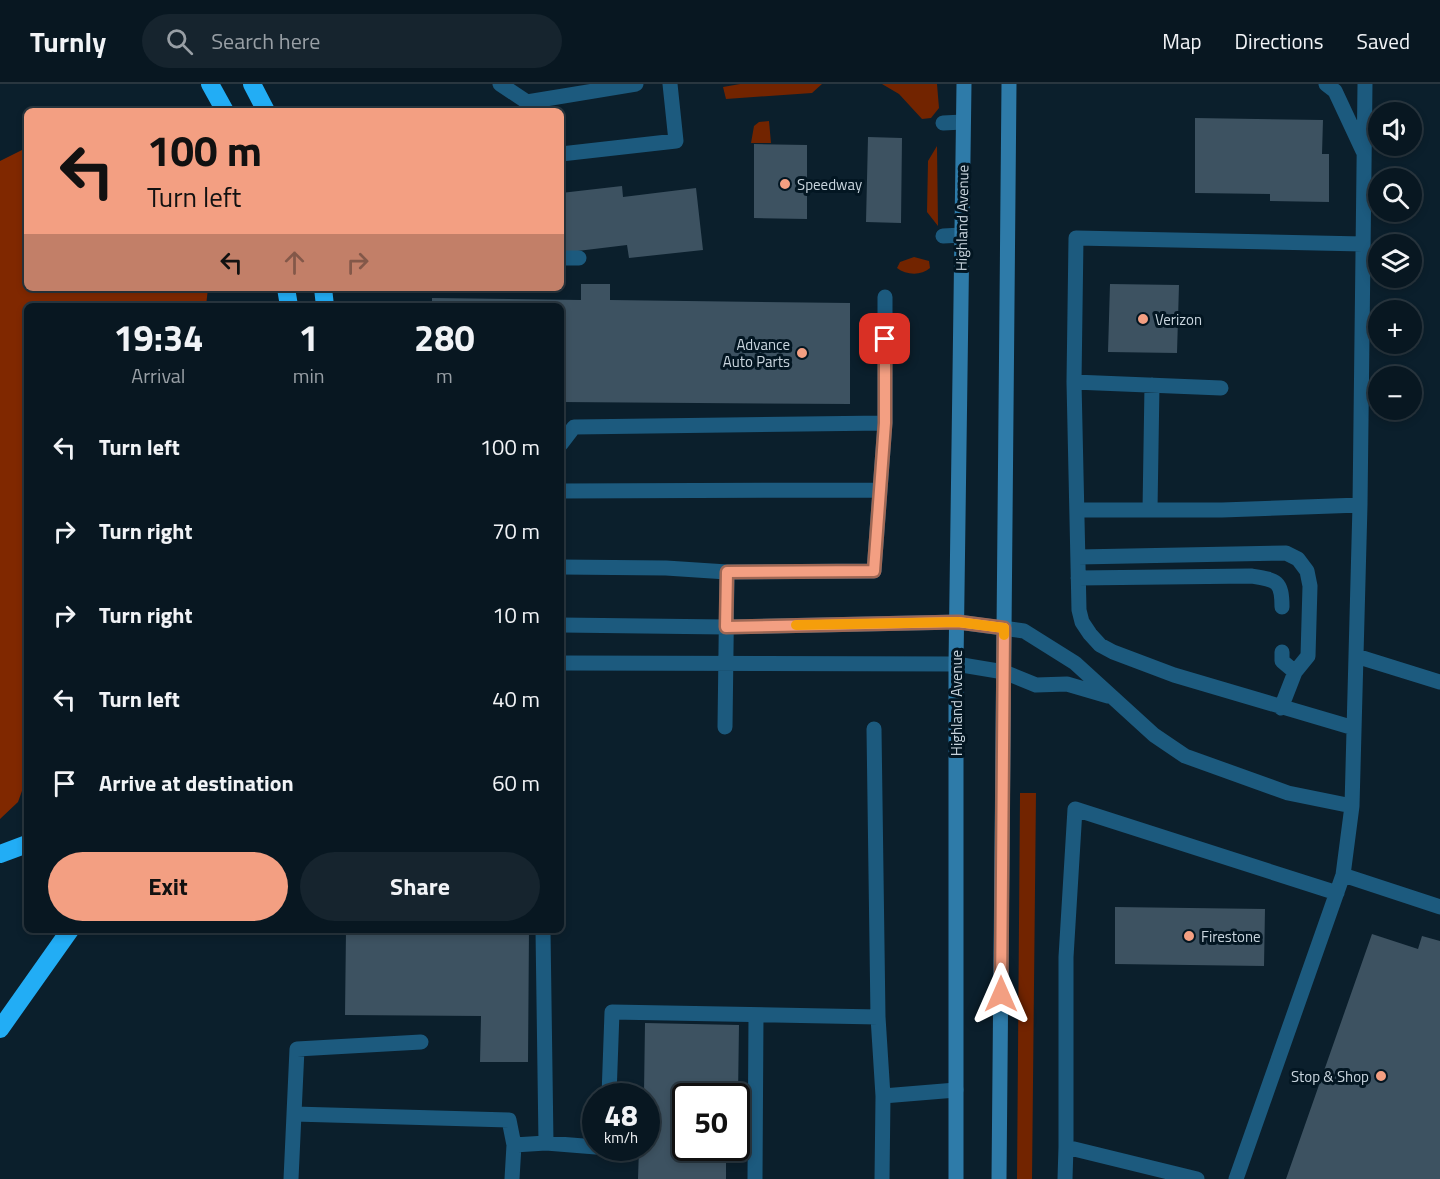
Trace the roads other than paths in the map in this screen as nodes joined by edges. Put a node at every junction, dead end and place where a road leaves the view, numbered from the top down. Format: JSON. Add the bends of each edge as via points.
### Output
{"nodes":[{"id":1,"x":210,"y":84,"type":"edge"},
{"id":2,"x":252,"y":84,"type":"edge"},
{"id":3,"x":500,"y":84,"type":"edge"},
{"id":4,"x":636,"y":84,"type":"edge"},
{"id":5,"x":670,"y":84,"type":"edge"},
{"id":6,"x":964,"y":84,"type":"edge"},
{"id":7,"x":1009,"y":84,"type":"edge"},
{"id":8,"x":1326,"y":84,"type":"edge"},
{"id":9,"x":1365,"y":84,"type":"edge"},
{"id":10,"x":223,"y":108,"type":"edge"},
{"id":11,"x":264,"y":108,"type":"edge"},
{"id":12,"x":963,"y":122,"type":"junction"},
{"id":13,"x":943,"y":123,"type":"dead end"},
{"id":14,"x":564,"y":154,"type":"edge"},
{"id":15,"x":1365,"y":155,"type":"junction"},
{"id":16,"x":962,"y":235,"type":"junction"},
{"id":17,"x":944,"y":236,"type":"dead end"},
{"id":18,"x":1363,"y":244,"type":"junction"},
{"id":19,"x":564,"y":258,"type":"edge"},
{"id":20,"x":579,"y":258,"type":"dead end"},
{"id":21,"x":885,"y":297,"type":"dead end"},
{"id":22,"x":1074,"y":382,"type":"junction"},
{"id":23,"x":1152,"y":385,"type":"junction"},
{"id":24,"x":1221,"y":388,"type":"dead end"},
{"id":25,"x":885,"y":423,"type":"junction"},
{"id":26,"x":564,"y":440,"type":"edge"},
{"id":27,"x":880,"y":490,"type":"junction"},
{"id":28,"x":564,"y":491,"type":"edge"},
{"id":29,"x":1360,"y":505,"type":"junction"},
{"id":30,"x":1077,"y":510,"type":"junction"},
{"id":31,"x":1150,"y":510,"type":"junction"},
{"id":32,"x":1078,"y":557,"type":"junction"},
{"id":33,"x":564,"y":567,"type":"edge"},
{"id":34,"x":727,"y":572,"type":"junction"},
{"id":35,"x":1078,"y":578,"type":"junction"},
{"id":36,"x":1282,"y":608,"type":"dead end"},
{"id":37,"x":958,"y":622,"type":"junction"},
{"id":38,"x":564,"y":625,"type":"edge"},
{"id":39,"x":726,"y":627,"type":"junction"},
{"id":40,"x":1004,"y":628,"type":"junction"},
{"id":41,"x":1282,"y":652,"type":"dead end"},
{"id":42,"x":1356,"y":656,"type":"junction"},
{"id":43,"x":727,"y":662,"type":"junction"},
{"id":44,"x":564,"y":663,"type":"edge"},
{"id":45,"x":956,"y":664,"type":"junction"},
{"id":46,"x":1004,"y":672,"type":"junction"},
{"id":47,"x":1295,"y":672,"type":"junction"},
{"id":48,"x":1440,"y":682,"type":"edge"},
{"id":49,"x":1110,"y":697,"type":"junction"},
{"id":50,"x":1281,"y":708,"type":"junction"},
{"id":51,"x":725,"y":727,"type":"dead end"},
{"id":52,"x":1354,"y":728,"type":"junction"},
{"id":53,"x":874,"y":729,"type":"dead end"},
{"id":54,"x":1352,"y":806,"type":"junction"},
{"id":55,"x":24,"y":845,"type":"edge"},
{"id":56,"x":0,"y":854,"type":"edge"},
{"id":57,"x":1343,"y":875,"type":"junction"},
{"id":58,"x":1337,"y":893,"type":"junction"},
{"id":59,"x":1440,"y":907,"type":"edge"},
{"id":60,"x":68,"y":933,"type":"edge"},
{"id":61,"x":543,"y":933,"type":"edge"},
{"id":62,"x":756,"y":1015,"type":"junction"},
{"id":63,"x":878,"y":1017,"type":"junction"},
{"id":64,"x":0,"y":1029,"type":"edge"},
{"id":65,"x":421,"y":1042,"type":"dead end"},
{"id":66,"x":609,"y":1083,"type":"edge"},
{"id":67,"x":956,"y":1090,"type":"junction"},
{"id":68,"x":883,"y":1096,"type":"junction"},
{"id":69,"x":294,"y":1114,"type":"junction"},
{"id":70,"x":546,"y":1143,"type":"junction"},
{"id":71,"x":514,"y":1145,"type":"junction"},
{"id":72,"x":582,"y":1146,"type":"edge"},
{"id":73,"x":1066,"y":1147,"type":"junction"},
{"id":74,"x":291,"y":1179,"type":"edge"},
{"id":75,"x":512,"y":1179,"type":"edge"},
{"id":76,"x":755,"y":1179,"type":"edge"},
{"id":77,"x":882,"y":1179,"type":"edge"},
{"id":78,"x":956,"y":1179,"type":"edge"},
{"id":79,"x":999,"y":1179,"type":"edge"},
{"id":80,"x":1065,"y":1179,"type":"edge"},
{"id":81,"x":1197,"y":1179,"type":"edge"},
{"id":82,"x":1236,"y":1179,"type":"edge"}],
"edges":[{"from":1,"to":10,"type":"highway"},
{"from":2,"to":11,"type":"highway"},
{"from":3,"to":4,"type":"lane","via":[[527,102]]},
{"from":5,"to":14,"type":"lane","via":[[676,141]]},
{"from":6,"to":12,"type":"main road","name":"Highland Avenue"},
{"from":7,"to":40,"type":"main road"},
{"from":8,"to":15,"type":"lane","via":[[1335,91]]},
{"from":9,"to":15,"type":"lane"},
{"from":12,"to":13,"type":"lane"},
{"from":12,"to":16,"type":"main road","name":"Highland Avenue"},
{"from":15,"to":18,"type":"lane"},
{"from":16,"to":17,"type":"lane"},
{"from":16,"to":37,"type":"main road","name":"Highland Avenue"},
{"from":18,"to":22,"type":"lane","via":[[1076,238]]},
{"from":18,"to":29,"type":"lane"},
{"from":19,"to":20,"type":"lane"},
{"from":21,"to":25,"type":"lane"},
{"from":22,"to":23,"type":"lane"},
{"from":22,"to":30,"type":"lane"},
{"from":23,"to":24,"type":"lane"},
{"from":23,"to":31,"type":"lane"},
{"from":25,"to":26,"type":"lane","via":[[574,427]]},
{"from":25,"to":27,"type":"lane"},
{"from":27,"to":28,"type":"lane"},
{"from":27,"to":34,"type":"lane","via":[[874,571]]},
{"from":29,"to":31,"type":"lane"},
{"from":29,"to":42,"type":"lane"},
{"from":30,"to":31,"type":"lane"},
{"from":30,"to":32,"type":"lane"},
{"from":32,"to":35,"type":"lane"},
{"from":32,"to":47,"type":"lane","via":[[1286,553],[1298,559],[1307,571],[1310,585],[1308,656]]},
{"from":33,"to":34,"type":"lane"},
{"from":34,"to":39,"type":"lane"},
{"from":35,"to":36,"type":"lane","via":[[1251,576],[1278,583]]},
{"from":35,"to":50,"type":"lane","via":[[1082,622],[1100,645],[1174,675]]},
{"from":37,"to":39,"type":"lane"},
{"from":37,"to":40,"type":"lane"},
{"from":37,"to":45,"type":"main road","name":"Highland Avenue"},
{"from":38,"to":39,"type":"lane"},
{"from":39,"to":43,"type":"lane"},
{"from":40,"to":46,"type":"main road"},
{"from":40,"to":49,"type":"lane","via":[[1024,631],[1075,663]]},
{"from":41,"to":47,"type":"lane","via":[[1282,661]]},
{"from":42,"to":48,"type":"lane"},
{"from":42,"to":52,"type":"lane"},
{"from":43,"to":44,"type":"lane"},
{"from":43,"to":45,"type":"lane"},
{"from":43,"to":51,"type":"lane"},
{"from":45,"to":46,"type":"lane"},
{"from":45,"to":67,"type":"main road","name":"Highland Avenue"},
{"from":46,"to":49,"type":"lane","via":[[1036,686],[1067,684]]},
{"from":46,"to":79,"type":"main road"},
{"from":47,"to":50,"type":"lane"},
{"from":49,"to":54,"type":"lane","via":[[1185,756],[1288,792]]},
{"from":50,"to":52,"type":"lane"},
{"from":52,"to":54,"type":"lane"},
{"from":53,"to":63,"type":"lane"},
{"from":54,"to":57,"type":"lane"},
{"from":55,"to":56,"type":"highway"},
{"from":57,"to":58,"type":"lane"},
{"from":57,"to":59,"type":"lane"},
{"from":58,"to":73,"type":"lane","via":[[1075,809],[1066,957]]},
{"from":58,"to":82,"type":"lane"},
{"from":60,"to":64,"type":"highway"},
{"from":61,"to":70,"type":"lane"},
{"from":62,"to":63,"type":"lane"},
{"from":62,"to":66,"type":"lane","via":[[612,1012]]},
{"from":62,"to":76,"type":"lane"},
{"from":63,"to":68,"type":"lane"},
{"from":65,"to":69,"type":"lane","via":[[297,1049]]},
{"from":67,"to":68,"type":"lane"},
{"from":67,"to":78,"type":"main road","name":"Highland Avenue"},
{"from":68,"to":77,"type":"lane"},
{"from":69,"to":71,"type":"lane","via":[[508,1120]]},
{"from":69,"to":74,"type":"lane"},
{"from":70,"to":71,"type":"lane"},
{"from":70,"to":72,"type":"lane"},
{"from":71,"to":75,"type":"lane"},
{"from":73,"to":80,"type":"lane"},
{"from":73,"to":81,"type":"lane"}]}
